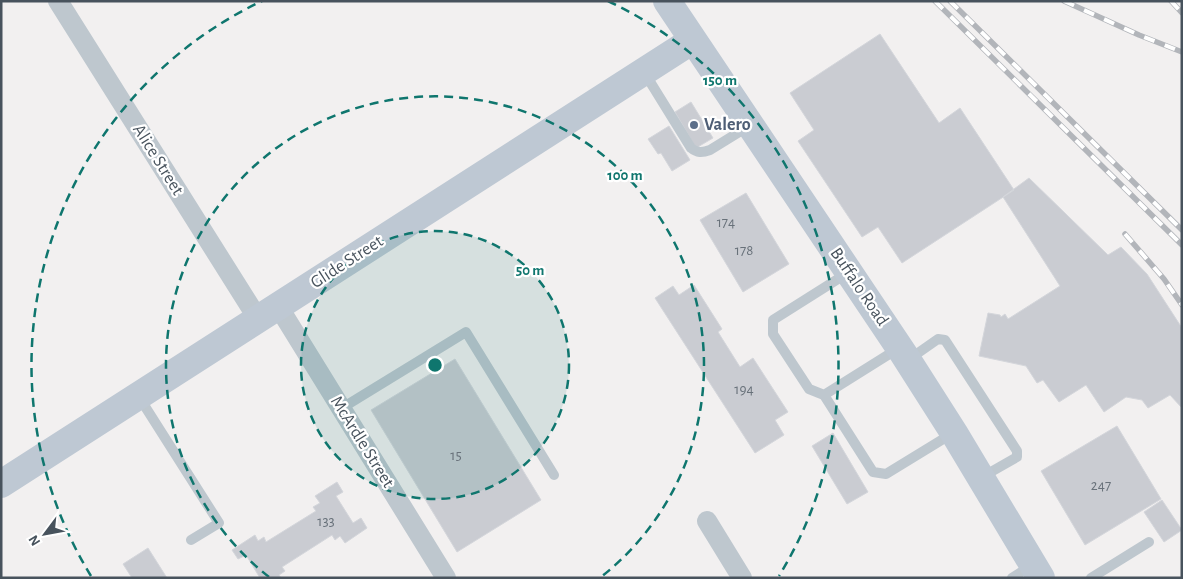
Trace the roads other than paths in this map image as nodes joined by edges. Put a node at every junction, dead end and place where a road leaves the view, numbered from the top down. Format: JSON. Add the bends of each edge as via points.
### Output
{"nodes":[{"id":1,"x":58,"y":1,"type":"edge"},
{"id":2,"x":667,"y":1,"type":"edge"},
{"id":3,"x":693,"y":40,"type":"junction"},
{"id":4,"x":644,"y":71,"type":"junction"},
{"id":5,"x":750,"y":125,"type":"junction"},
{"id":6,"x":849,"y":272,"type":"junction"},
{"id":7,"x":268,"y":312,"type":"junction"},
{"id":8,"x":903,"y":354,"type":"junction"},
{"id":9,"x":824,"y":394,"type":"junction"},
{"id":10,"x":138,"y":396,"type":"junction"},
{"id":11,"x":342,"y":408,"type":"junction"},
{"id":12,"x":954,"y":433,"type":"junction"},
{"id":13,"x":554,"y":475,"type":"dead end"},
{"id":14,"x":981,"y":478,"type":"junction"},
{"id":15,"x":1,"y":484,"type":"edge"},
{"id":16,"x":707,"y":521,"type":"dead end"},
{"id":17,"x":191,"y":540,"type":"dead end"},
{"id":18,"x":1149,"y":542,"type":"dead end"},
{"id":19,"x":1029,"y":573,"type":"edge"},
{"id":20,"x":446,"y":578,"type":"edge"},
{"id":21,"x":742,"y":578,"type":"edge"},
{"id":22,"x":1091,"y":578,"type":"edge"}],
"edges":[{"from":1,"to":7,"type":"street","name":"Alice Street"},
{"from":2,"to":3,"type":"street","name":"Buffalo Road"},
{"from":3,"to":4,"type":"street","name":"Glide Street"},
{"from":3,"to":5,"type":"street","name":"Buffalo Road"},
{"from":4,"to":5,"type":"lane","via":[[696,152],[710,150]]},
{"from":4,"to":7,"type":"street","name":"Glide Street"},
{"from":5,"to":6,"type":"street","name":"Buffalo Road"},
{"from":6,"to":8,"type":"street","name":"Buffalo Road"},
{"from":6,"to":9,"type":"lane","via":[[773,320],[774,334],[809,389]]},
{"from":7,"to":10,"type":"street","name":"Glide Street"},
{"from":7,"to":11,"type":"street","name":"McArdle Street"},
{"from":8,"to":9,"type":"lane"},
{"from":8,"to":12,"type":"street","name":"Buffalo Road"},
{"from":8,"to":14,"type":"lane","via":[[938,338],[945,340],[1017,451],[1017,457]]},
{"from":9,"to":12,"type":"lane","via":[[873,472],[886,474]]},
{"from":10,"to":15,"type":"street","name":"Glide Street"},
{"from":10,"to":17,"type":"lane","via":[[218,523]]},
{"from":11,"to":13,"type":"lane","via":[[466,332]]},
{"from":11,"to":20,"type":"street","name":"McArdle Street"},
{"from":12,"to":14,"type":"street","name":"Buffalo Road"},
{"from":14,"to":19,"type":"street","name":"Buffalo Road"},
{"from":16,"to":21,"type":"street"},
{"from":18,"to":22,"type":"lane"}]}
